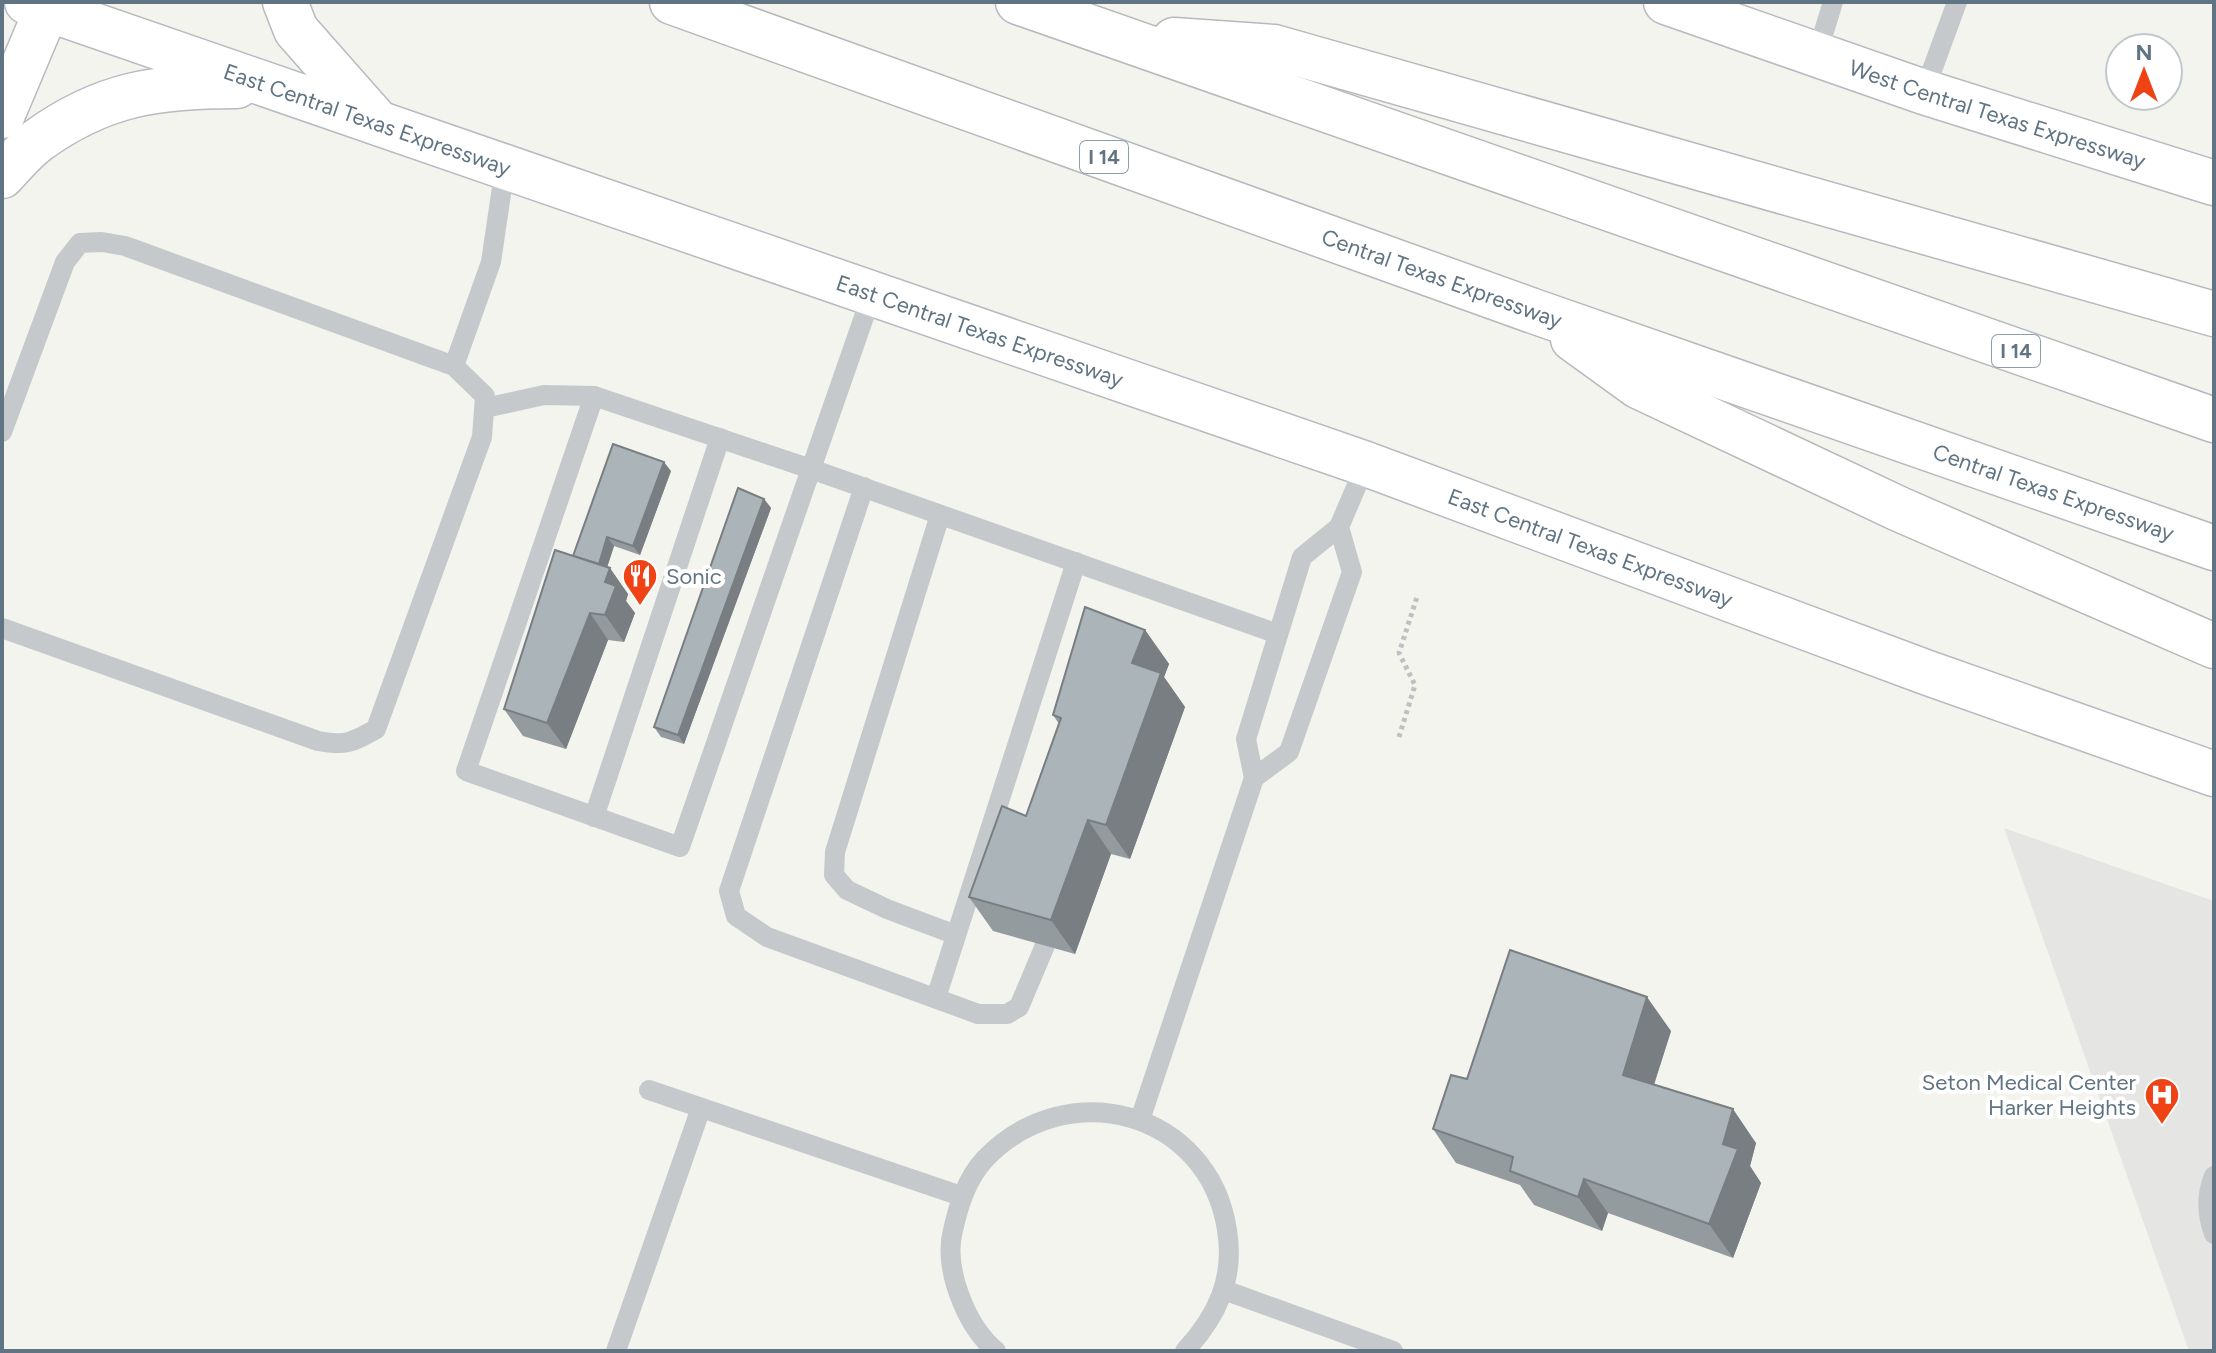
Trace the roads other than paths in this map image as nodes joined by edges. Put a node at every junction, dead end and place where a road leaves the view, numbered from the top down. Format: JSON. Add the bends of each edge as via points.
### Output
{"nodes":[{"id":1,"x":285,"y":2,"type":"edge"},
{"id":2,"x":672,"y":2,"type":"edge"},
{"id":3,"x":1018,"y":2,"type":"edge"},
{"id":4,"x":1666,"y":2,"type":"edge"},
{"id":5,"x":1833,"y":2,"type":"edge"},
{"id":6,"x":1957,"y":2,"type":"edge"},
{"id":7,"x":41,"y":4,"type":"edge"},
{"id":8,"x":1119,"y":37,"type":"junction"},
{"id":9,"x":1800,"y":48,"type":"junction"},
{"id":10,"x":269,"y":86,"type":"junction"},
{"id":11,"x":1924,"y":92,"type":"junction"},
{"id":12,"x":2,"y":116,"type":"edge"},
{"id":13,"x":378,"y":123,"type":"junction"},
{"id":14,"x":505,"y":167,"type":"junction"},
{"id":15,"x":2,"y":176,"type":"edge"},
{"id":16,"x":2214,"y":182,"type":"edge"},
{"id":17,"x":872,"y":294,"type":"junction"},
{"id":18,"x":1536,"y":312,"type":"junction"},
{"id":19,"x":2214,"y":314,"type":"edge"},
{"id":20,"x":454,"y":366,"type":"junction"},
{"id":21,"x":594,"y":396,"type":"junction"},
{"id":22,"x":485,"y":408,"type":"junction"},
{"id":23,"x":2214,"y":420,"type":"edge"},
{"id":24,"x":2,"y":432,"type":"edge"},
{"id":25,"x":720,"y":438,"type":"junction"},
{"id":26,"x":1366,"y":464,"type":"junction"},
{"id":27,"x":811,"y":469,"type":"junction"},
{"id":28,"x":864,"y":487,"type":"junction"},
{"id":29,"x":940,"y":515,"type":"junction"},
{"id":30,"x":1339,"y":527,"type":"junction"},
{"id":31,"x":2214,"y":548,"type":"edge"},
{"id":32,"x":1076,"y":562,"type":"junction"},
{"id":33,"x":2,"y":628,"type":"edge"},
{"id":34,"x":1278,"y":634,"type":"junction"},
{"id":35,"x":2214,"y":646,"type":"edge"},
{"id":36,"x":2214,"y":774,"type":"edge"},
{"id":37,"x":1254,"y":778,"type":"junction"},
{"id":38,"x":594,"y":817,"type":"junction"},
{"id":39,"x":956,"y":935,"type":"junction"},
{"id":40,"x":1046,"y":943,"type":"edge"},
{"id":41,"x":936,"y":998,"type":"junction"},
{"id":42,"x":649,"y":1090,"type":"dead end"},
{"id":43,"x":701,"y":1108,"type":"junction"},
{"id":44,"x":1140,"y":1120,"type":"junction"},
{"id":45,"x":2214,"y":1176,"type":"edge"},
{"id":46,"x":961,"y":1196,"type":"junction"},
{"id":47,"x":2214,"y":1234,"type":"edge"},
{"id":48,"x":1224,"y":1290,"type":"junction"},
{"id":49,"x":616,"y":1351,"type":"edge"},
{"id":50,"x":996,"y":1351,"type":"edge"},
{"id":51,"x":1185,"y":1351,"type":"edge"},
{"id":52,"x":1393,"y":1351,"type":"edge"}],
"edges":[{"from":1,"to":13,"type":"main road","via":[[296,30]]},
{"from":2,"to":18,"type":"main road","name":"Central Texas Expressway","number":"I 14"},
{"from":3,"to":8,"type":"main road","number":"I 14"},
{"from":4,"to":9,"type":"main road"},
{"from":5,"to":9,"type":"lane"},
{"from":6,"to":11,"type":"lane"},
{"from":7,"to":10,"type":"main road","name":"East Central Texas Expressway"},
{"from":7,"to":12,"type":"main road"},
{"from":8,"to":19,"type":"main road","via":[[1274,47]]},
{"from":8,"to":23,"type":"main road","number":"I 14"},
{"from":9,"to":11,"type":"main road","name":"West Central Texas Expressway"},
{"from":10,"to":13,"type":"main road","name":"East Central Texas Expressway"},
{"from":10,"to":15,"type":"main road","via":[[161,88],[121,97],[72,118],[35,143]]},
{"from":11,"to":16,"type":"main road","name":"West Central Texas Expressway"},
{"from":13,"to":14,"type":"main road","name":"East Central Texas Expressway"},
{"from":14,"to":17,"type":"main road","name":"East Central Texas Expressway"},
{"from":14,"to":20,"type":"lane","via":[[491,262]]},
{"from":17,"to":26,"type":"main road","name":"East Central Texas Expressway"},
{"from":17,"to":27,"type":"lane"},
{"from":18,"to":31,"type":"main road","name":"Central Texas Expressway","number":"I 14"},
{"from":18,"to":35,"type":"main road","via":[[1638,386],[1899,509]]},
{"from":20,"to":22,"type":"lane","via":[[485,396]]},
{"from":20,"to":24,"type":"lane","via":[[125,246],[80,243],[65,262]]},
{"from":21,"to":22,"type":"lane","via":[[544,395]]},
{"from":21,"to":25,"type":"lane"},
{"from":21,"to":38,"type":"lane","via":[[466,771]]},
{"from":22,"to":33,"type":"lane","via":[[482,437],[376,729],[358,739],[342,745],[318,741]]},
{"from":25,"to":27,"type":"lane"},
{"from":25,"to":38,"type":"lane"},
{"from":26,"to":30,"type":"lane"},
{"from":26,"to":36,"type":"main road","name":"East Central Texas Expressway"},
{"from":27,"to":28,"type":"lane"},
{"from":27,"to":38,"type":"lane","via":[[680,847]]},
{"from":28,"to":29,"type":"lane"},
{"from":28,"to":41,"type":"lane","via":[[729,891],[736,916],[767,937]]},
{"from":29,"to":32,"type":"lane"},
{"from":29,"to":39,"type":"lane","via":[[835,852],[834,875],[847,890]]},
{"from":30,"to":34,"type":"lane","via":[[1302,557]]},
{"from":30,"to":37,"type":"lane","via":[[1352,572],[1289,752]]},
{"from":32,"to":34,"type":"lane"},
{"from":32,"to":39,"type":"lane"},
{"from":34,"to":37,"type":"lane","via":[[1246,739]]},
{"from":37,"to":44,"type":"lane"},
{"from":39,"to":41,"type":"lane"},
{"from":40,"to":41,"type":"lane","via":[[1019,1007],[1007,1014],[978,1014]]},
{"from":42,"to":43,"type":"lane"},
{"from":43,"to":46,"type":"lane"},
{"from":43,"to":49,"type":"lane"},
{"from":44,"to":46,"type":"lane","via":[[1098,1111],[1056,1115],[1016,1132],[984,1160]]},
{"from":44,"to":48,"type":"lane","via":[[1186,1150],[1205,1170],[1224,1208],[1230,1248]]},
{"from":45,"to":47,"type":"lane","via":[[2208,1190]]},
{"from":46,"to":50,"type":"lane","via":[[951,1236],[953,1277],[967,1315]]},
{"from":48,"to":51,"type":"lane","via":[[1207,1327]]},
{"from":48,"to":52,"type":"lane"}]}
